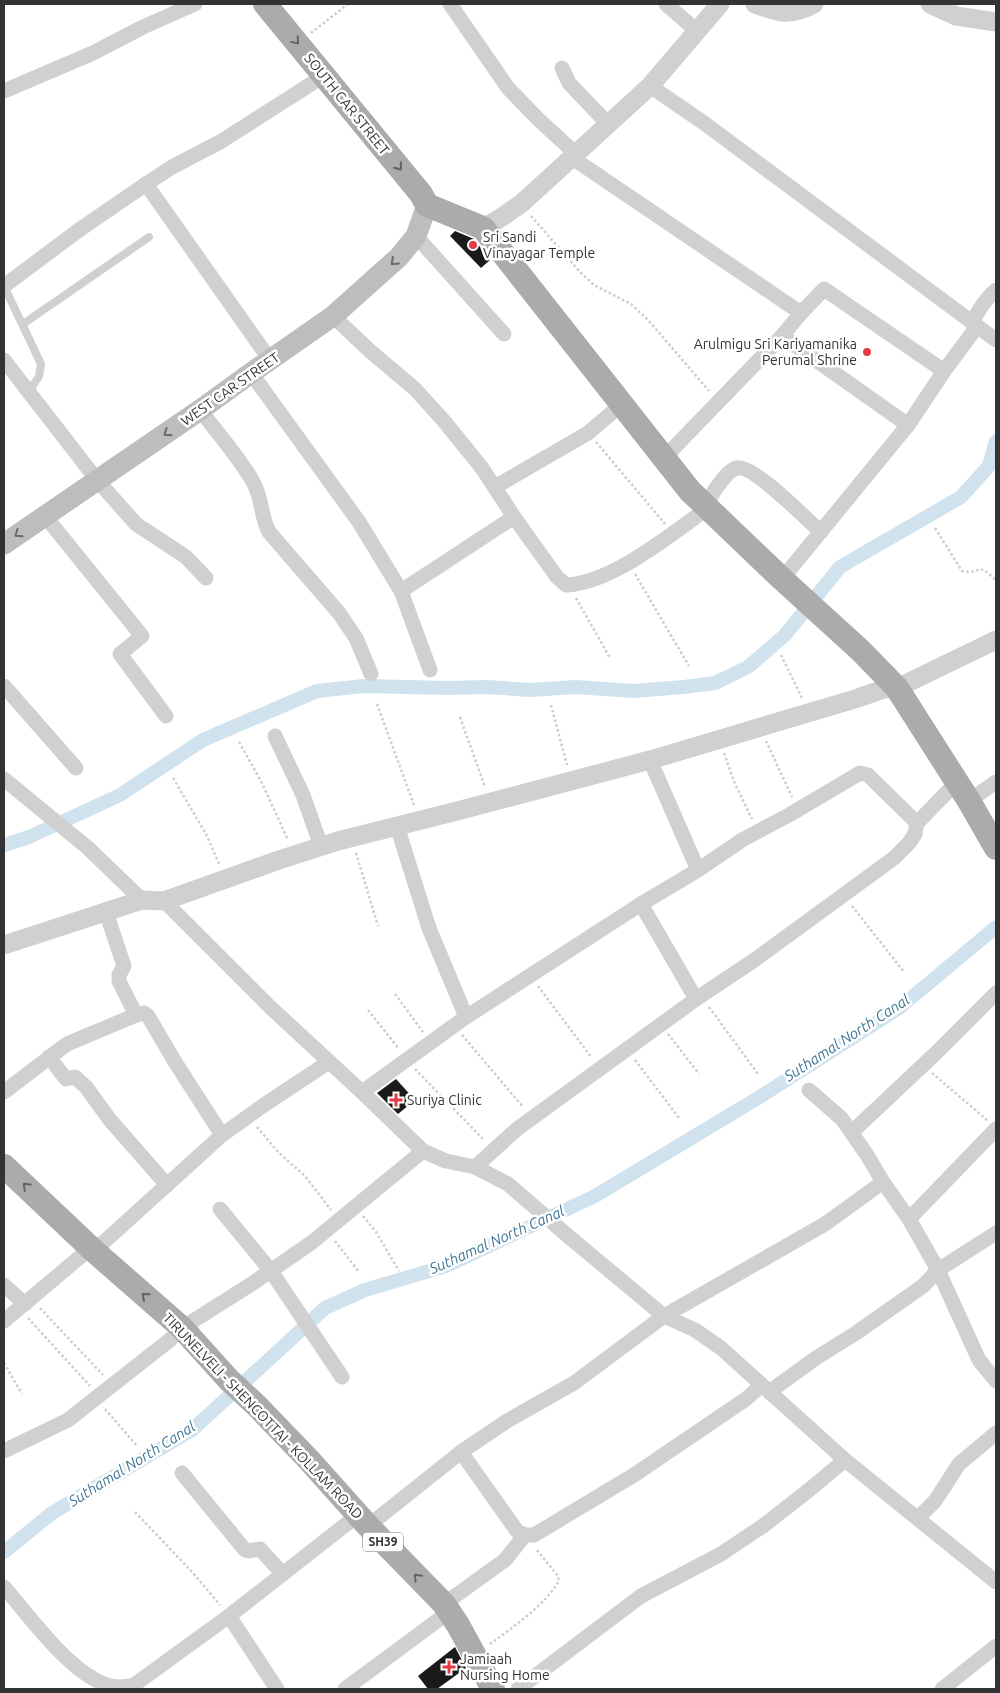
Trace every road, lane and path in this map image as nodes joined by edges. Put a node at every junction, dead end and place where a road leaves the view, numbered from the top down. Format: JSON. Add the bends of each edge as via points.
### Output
{"nodes":[{"id":1,"x":195,"y":4,"type":"edge"},
{"id":2,"x":265,"y":4,"type":"edge"},
{"id":3,"x":348,"y":4,"type":"edge"},
{"id":4,"x":450,"y":4,"type":"edge"},
{"id":5,"x":666,"y":4,"type":"edge"},
{"id":6,"x":720,"y":4,"type":"edge"},
{"id":7,"x":755,"y":4,"type":"edge"},
{"id":8,"x":814,"y":4,"type":"edge"},
{"id":9,"x":930,"y":4,"type":"edge"},
{"id":10,"x":996,"y":22,"type":"edge"},
{"id":11,"x":696,"y":31,"type":"junction"},
{"id":12,"x":298,"y":43,"type":"junction"},
{"id":13,"x":562,"y":68,"type":"dead end"},
{"id":14,"x":325,"y":75,"type":"junction"},
{"id":15,"x":650,"y":86,"type":"junction"},
{"id":16,"x":4,"y":91,"type":"edge"},
{"id":17,"x":608,"y":124,"type":"junction"},
{"id":18,"x":573,"y":155,"type":"junction"},
{"id":19,"x":146,"y":184,"type":"junction"},
{"id":20,"x":522,"y":203,"type":"junction"},
{"id":21,"x":427,"y":205,"type":"junction"},
{"id":22,"x":483,"y":228,"type":"junction"},
{"id":23,"x":416,"y":236,"type":"junction"},
{"id":24,"x":149,"y":237,"type":"dead end"},
{"id":25,"x":4,"y":286,"type":"edge"},
{"id":26,"x":996,"y":290,"type":"edge"},
{"id":27,"x":801,"y":312,"type":"junction"},
{"id":28,"x":333,"y":316,"type":"junction"},
{"id":29,"x":972,"y":322,"type":"junction"},
{"id":30,"x":23,"y":324,"type":"junction"},
{"id":31,"x":504,"y":334,"type":"dead end"},
{"id":32,"x":782,"y":336,"type":"junction"},
{"id":33,"x":996,"y":340,"type":"edge"},
{"id":34,"x":4,"y":360,"type":"edge"},
{"id":35,"x":270,"y":360,"type":"junction"},
{"id":36,"x":944,"y":371,"type":"junction"},
{"id":37,"x":251,"y":373,"type":"junction"},
{"id":38,"x":29,"y":392,"type":"junction"},
{"id":39,"x":719,"y":403,"type":"junction"},
{"id":40,"x":622,"y":404,"type":"junction"},
{"id":41,"x":200,"y":410,"type":"junction"},
{"id":42,"x":908,"y":425,"type":"junction"},
{"id":43,"x":588,"y":433,"type":"junction"},
{"id":44,"x":664,"y":458,"type":"junction"},
{"id":45,"x":97,"y":480,"type":"junction"},
{"id":46,"x":494,"y":487,"type":"junction"},
{"id":47,"x":706,"y":507,"type":"junction"},
{"id":48,"x":45,"y":516,"type":"junction"},
{"id":49,"x":514,"y":517,"type":"junction"},
{"id":50,"x":935,"y":528,"type":"dead end"},
{"id":51,"x":821,"y":532,"type":"junction"},
{"id":52,"x":672,"y":533,"type":"junction"},
{"id":53,"x":4,"y":544,"type":"edge"},
{"id":54,"x":628,"y":564,"type":"junction"},
{"id":55,"x":206,"y":578,"type":"dead end"},
{"id":56,"x":996,"y":581,"type":"edge"},
{"id":57,"x":566,"y":584,"type":"junction"},
{"id":58,"x":790,"y":587,"type":"junction"},
{"id":59,"x":401,"y":592,"type":"junction"},
{"id":60,"x":996,"y":640,"type":"edge"},
{"id":61,"x":781,"y":655,"type":"dead end"},
{"id":62,"x":610,"y":658,"type":"dead end"},
{"id":63,"x":689,"y":666,"type":"dead end"},
{"id":64,"x":430,"y":670,"type":"dead end"},
{"id":65,"x":371,"y":674,"type":"dead end"},
{"id":66,"x":4,"y":686,"type":"edge"},
{"id":67,"x":897,"y":688,"type":"junction"},
{"id":68,"x":377,"y":704,"type":"dead end"},
{"id":69,"x":550,"y":705,"type":"dead end"},
{"id":70,"x":810,"y":713,"type":"junction"},
{"id":71,"x":166,"y":716,"type":"dead end"},
{"id":72,"x":460,"y":717,"type":"dead end"},
{"id":73,"x":759,"y":727,"type":"junction"},
{"id":74,"x":275,"y":736,"type":"dead end"},
{"id":75,"x":719,"y":739,"type":"junction"},
{"id":76,"x":239,"y":742,"type":"dead end"},
{"id":77,"x":650,"y":760,"type":"junction"},
{"id":78,"x":76,"y":768,"type":"dead end"},
{"id":79,"x":173,"y":778,"type":"dead end"},
{"id":80,"x":4,"y":779,"type":"edge"},
{"id":81,"x":572,"y":781,"type":"junction"},
{"id":82,"x":996,"y":782,"type":"edge"},
{"id":83,"x":963,"y":792,"type":"junction"},
{"id":84,"x":490,"y":803,"type":"junction"},
{"id":85,"x":798,"y":810,"type":"junction"},
{"id":86,"x":419,"y":821,"type":"junction"},
{"id":87,"x":917,"y":823,"type":"junction"},
{"id":88,"x":397,"y":826,"type":"junction"},
{"id":89,"x":758,"y":832,"type":"junction"},
{"id":90,"x":351,"y":838,"type":"junction"},
{"id":91,"x":322,"y":846,"type":"junction"},
{"id":92,"x":996,"y":848,"type":"edge"},
{"id":93,"x":295,"y":855,"type":"junction"},
{"id":94,"x":698,"y":870,"type":"junction"},
{"id":95,"x":226,"y":879,"type":"junction"},
{"id":96,"x":843,"y":895,"type":"junction"},
{"id":97,"x":142,"y":900,"type":"junction"},
{"id":98,"x":164,"y":901,"type":"junction"},
{"id":99,"x":640,"y":904,"type":"junction"},
{"id":100,"x":106,"y":912,"type":"junction"},
{"id":101,"x":378,"y":926,"type":"dead end"},
{"id":102,"x":4,"y":945,"type":"edge"},
{"id":103,"x":904,"y":972,"type":"dead end"},
{"id":104,"x":530,"y":976,"type":"junction"},
{"id":105,"x":996,"y":993,"type":"edge"},
{"id":106,"x":395,"y":994,"type":"dead end"},
{"id":107,"x":698,"y":997,"type":"junction"},
{"id":108,"x":368,"y":1010,"type":"dead end"},
{"id":109,"x":136,"y":1015,"type":"junction"},
{"id":110,"x":460,"y":1022,"type":"junction"},
{"id":111,"x":661,"y":1025,"type":"junction"},
{"id":112,"x":431,"y":1044,"type":"junction"},
{"id":113,"x":626,"y":1049,"type":"junction"},
{"id":114,"x":49,"y":1057,"type":"junction"},
{"id":115,"x":408,"y":1061,"type":"junction"},
{"id":116,"x":329,"y":1062,"type":"junction"},
{"id":117,"x":923,"y":1065,"type":"junction"},
{"id":118,"x":599,"y":1069,"type":"junction"},
{"id":119,"x":699,"y":1074,"type":"dead end"},
{"id":120,"x":758,"y":1074,"type":"dead end"},
{"id":121,"x":809,"y":1090,"type":"dead end"},
{"id":122,"x":4,"y":1092,"type":"edge"},
{"id":123,"x":362,"y":1092,"type":"junction"},
{"id":124,"x":248,"y":1116,"type":"junction"},
{"id":125,"x":532,"y":1118,"type":"junction"},
{"id":126,"x":679,"y":1118,"type":"dead end"},
{"id":127,"x":993,"y":1125,"type":"edge"},
{"id":128,"x":852,"y":1132,"type":"junction"},
{"id":129,"x":222,"y":1135,"type":"junction"},
{"id":130,"x":494,"y":1150,"type":"junction"},
{"id":131,"x":423,"y":1151,"type":"junction"},
{"id":132,"x":4,"y":1166,"type":"edge"},
{"id":133,"x":475,"y":1167,"type":"junction"},
{"id":134,"x":883,"y":1182,"type":"junction"},
{"id":135,"x":167,"y":1185,"type":"junction"},
{"id":136,"x":356,"y":1207,"type":"junction"},
{"id":137,"x":220,"y":1209,"type":"dead end"},
{"id":138,"x":910,"y":1219,"type":"junction"},
{"id":139,"x":333,"y":1225,"type":"junction"},
{"id":140,"x":994,"y":1240,"type":"edge"},
{"id":141,"x":93,"y":1250,"type":"junction"},
{"id":142,"x":938,"y":1270,"type":"junction"},
{"id":143,"x":271,"y":1271,"type":"junction"},
{"id":144,"x":398,"y":1271,"type":"dead end"},
{"id":145,"x":359,"y":1272,"type":"dead end"},
{"id":146,"x":4,"y":1285,"type":"edge"},
{"id":147,"x":25,"y":1304,"type":"junction"},
{"id":148,"x":664,"y":1316,"type":"junction"},
{"id":149,"x":4,"y":1321,"type":"edge"},
{"id":150,"x":182,"y":1328,"type":"junction"},
{"id":151,"x":4,"y":1363,"type":"edge"},
{"id":152,"x":342,"y":1377,"type":"dead end"},
{"id":153,"x":996,"y":1382,"type":"edge"},
{"id":154,"x":112,"y":1386,"type":"junction"},
{"id":155,"x":765,"y":1388,"type":"junction"},
{"id":156,"x":22,"y":1394,"type":"dead end"},
{"id":157,"x":98,"y":1397,"type":"junction"},
{"id":158,"x":996,"y":1433,"type":"edge"},
{"id":159,"x":137,"y":1446,"type":"dead end"},
{"id":160,"x":4,"y":1450,"type":"edge"},
{"id":161,"x":461,"y":1452,"type":"junction"},
{"id":162,"x":845,"y":1460,"type":"junction"},
{"id":163,"x":182,"y":1473,"type":"dead end"},
{"id":164,"x":135,"y":1512,"type":"dead end"},
{"id":165,"x":918,"y":1518,"type":"junction"},
{"id":166,"x":363,"y":1520,"type":"junction"},
{"id":167,"x":525,"y":1535,"type":"junction"},
{"id":168,"x":282,"y":1574,"type":"junction"},
{"id":169,"x":996,"y":1582,"type":"edge"},
{"id":170,"x":4,"y":1587,"type":"edge"},
{"id":171,"x":446,"y":1608,"type":"junction"},
{"id":172,"x":230,"y":1616,"type":"junction"},
{"id":173,"x":996,"y":1646,"type":"edge"},
{"id":174,"x":474,"y":1655,"type":"junction"},
{"id":175,"x":355,"y":1686,"type":"edge"},
{"id":176,"x":100,"y":1687,"type":"edge"},
{"id":177,"x":122,"y":1689,"type":"edge"},
{"id":178,"x":276,"y":1689,"type":"edge"},
{"id":179,"x":493,"y":1689,"type":"edge"},
{"id":180,"x":518,"y":1689,"type":"edge"},
{"id":181,"x":942,"y":1689,"type":"edge"}],
"edges":[{"from":1,"to":16,"type":"street"},
{"from":2,"to":12,"type":"main road","name":"SOUTH CAR STREET","one_way":true},
{"from":3,"to":12,"type":"path"},
{"from":4,"to":18,"type":"street","via":[[508,88]]},
{"from":5,"to":11,"type":"street"},
{"from":6,"to":11,"type":"street"},
{"from":7,"to":8,"type":"street","via":[[788,14]]},
{"from":9,"to":10,"type":"street","via":[[956,16]]},
{"from":11,"to":15,"type":"street"},
{"from":12,"to":14,"type":"main road","name":"SOUTH CAR STREET"},
{"from":13,"to":17,"type":"street","via":[[569,83]]},
{"from":14,"to":19,"type":"street","via":[[220,142]]},
{"from":14,"to":21,"type":"main road","name":"SOUTH CAR STREET","one_way":true},
{"from":15,"to":17,"type":"street"},
{"from":15,"to":29,"type":"street"},
{"from":17,"to":18,"type":"street"},
{"from":18,"to":20,"type":"street"},
{"from":18,"to":27,"type":"street"},
{"from":19,"to":25,"type":"street"},
{"from":19,"to":35,"type":"street"},
{"from":20,"to":22,"type":"street"},
{"from":20,"to":39,"type":"path","via":[[580,272],[643,315]]},
{"from":21,"to":22,"type":"main road"},
{"from":21,"to":23,"type":"main road","name":"WEST CAR STREET"},
{"from":22,"to":40,"type":"main road"},
{"from":23,"to":28,"type":"main road","name":"WEST CAR STREET","one_way":true,"via":[[399,257]]},
{"from":23,"to":31,"type":"street"},
{"from":24,"to":30,"type":"lane"},
{"from":25,"to":30,"type":"lane"},
{"from":26,"to":29,"type":"street"},
{"from":27,"to":32,"type":"street"},
{"from":27,"to":36,"type":"street","via":[[824,289]]},
{"from":28,"to":35,"type":"main road","name":"WEST CAR STREET"},
{"from":28,"to":46,"type":"street","via":[[415,390],[444,421]]},
{"from":29,"to":33,"type":"street"},
{"from":29,"to":36,"type":"street","via":[[973,332]]},
{"from":30,"to":38,"type":"lane","via":[[41,364],[39,376]]},
{"from":32,"to":39,"type":"street"},
{"from":32,"to":42,"type":"street"},
{"from":34,"to":38,"type":"street"},
{"from":35,"to":37,"type":"main road","name":"WEST CAR STREET"},
{"from":36,"to":42,"type":"street"},
{"from":37,"to":41,"type":"main road","name":"WEST CAR STREET"},
{"from":37,"to":59,"type":"street","via":[[359,522]]},
{"from":38,"to":45,"type":"street"},
{"from":39,"to":44,"type":"street"},
{"from":40,"to":43,"type":"street"},
{"from":40,"to":44,"type":"main road"},
{"from":41,"to":45,"type":"main road","name":"WEST CAR STREET","one_way":true},
{"from":41,"to":65,"type":"street","via":[[252,480],[261,498],[269,532],[356,638]]},
{"from":42,"to":51,"type":"street"},
{"from":43,"to":46,"type":"street"},
{"from":43,"to":52,"type":"path"},
{"from":44,"to":47,"type":"main road"},
{"from":45,"to":48,"type":"main road","name":"WEST CAR STREET"},
{"from":45,"to":55,"type":"street","via":[[136,524],[186,557]]},
{"from":46,"to":49,"type":"street"},
{"from":47,"to":51,"type":"street","via":[[730,472],[744,468],[760,477]]},
{"from":47,"to":52,"type":"street"},
{"from":47,"to":58,"type":"main road"},
{"from":48,"to":53,"type":"main road","name":"WEST CAR STREET","one_way":true},
{"from":48,"to":71,"type":"street","via":[[142,636],[120,654]]},
{"from":49,"to":57,"type":"street","via":[[557,577]]},
{"from":49,"to":59,"type":"street"},
{"from":50,"to":56,"type":"path","via":[[962,571],[972,572],[981,568]]},
{"from":51,"to":58,"type":"street"},
{"from":52,"to":54,"type":"street"},
{"from":54,"to":57,"type":"street","via":[[579,584]]},
{"from":54,"to":63,"type":"path"},
{"from":57,"to":62,"type":"path"},
{"from":58,"to":67,"type":"main road"},
{"from":59,"to":64,"type":"street"},
{"from":60,"to":67,"type":"street"},
{"from":61,"to":70,"type":"path"},
{"from":66,"to":78,"type":"street"},
{"from":67,"to":70,"type":"street","via":[[884,689]]},
{"from":67,"to":83,"type":"main road"},
{"from":68,"to":86,"type":"path"},
{"from":69,"to":81,"type":"path"},
{"from":70,"to":73,"type":"street"},
{"from":72,"to":84,"type":"path"},
{"from":73,"to":75,"type":"street"},
{"from":73,"to":85,"type":"path"},
{"from":74,"to":91,"type":"street"},
{"from":75,"to":77,"type":"street"},
{"from":75,"to":89,"type":"path","via":[[735,784]]},
{"from":76,"to":93,"type":"path"},
{"from":77,"to":81,"type":"street"},
{"from":77,"to":94,"type":"street"},
{"from":79,"to":95,"type":"path","via":[[206,834]]},
{"from":80,"to":97,"type":"street","via":[[88,848]]},
{"from":81,"to":84,"type":"street"},
{"from":82,"to":83,"type":"street"},
{"from":83,"to":87,"type":"street"},
{"from":83,"to":92,"type":"main road"},
{"from":84,"to":86,"type":"street"},
{"from":85,"to":87,"type":"street","via":[[860,773],[868,774]]},
{"from":85,"to":89,"type":"street"},
{"from":86,"to":88,"type":"street"},
{"from":87,"to":96,"type":"street","via":[[915,834],[894,858]]},
{"from":88,"to":90,"type":"street"},
{"from":88,"to":110,"type":"street"},
{"from":89,"to":94,"type":"street"},
{"from":90,"to":91,"type":"street"},
{"from":90,"to":101,"type":"path"},
{"from":91,"to":93,"type":"street"},
{"from":93,"to":95,"type":"street"},
{"from":94,"to":99,"type":"street"},
{"from":95,"to":98,"type":"street"},
{"from":96,"to":103,"type":"path"},
{"from":96,"to":107,"type":"street","via":[[754,961]]},
{"from":97,"to":98,"type":"street"},
{"from":97,"to":100,"type":"street"},
{"from":98,"to":116,"type":"street"},
{"from":99,"to":104,"type":"street"},
{"from":99,"to":107,"type":"street"},
{"from":100,"to":102,"type":"street"},
{"from":100,"to":109,"type":"street","via":[[124,966],[119,981]]},
{"from":104,"to":110,"type":"street"},
{"from":104,"to":118,"type":"path"},
{"from":105,"to":117,"type":"street"},
{"from":106,"to":112,"type":"path"},
{"from":107,"to":111,"type":"street"},
{"from":107,"to":120,"type":"path"},
{"from":108,"to":115,"type":"path"},
{"from":109,"to":114,"type":"street","via":[[67,1044]]},
{"from":109,"to":129,"type":"street","via":[[144,1013],[148,1016]]},
{"from":110,"to":112,"type":"street"},
{"from":110,"to":125,"type":"path"},
{"from":111,"to":113,"type":"street"},
{"from":111,"to":119,"type":"path"},
{"from":112,"to":115,"type":"street"},
{"from":113,"to":118,"type":"street"},
{"from":113,"to":126,"type":"path"},
{"from":114,"to":122,"type":"street"},
{"from":114,"to":135,"type":"street","via":[[66,1079],[75,1077],[86,1087],[110,1120]]},
{"from":115,"to":123,"type":"street"},
{"from":115,"to":130,"type":"path"},
{"from":116,"to":123,"type":"street"},
{"from":116,"to":124,"type":"street"},
{"from":117,"to":127,"type":"path"},
{"from":117,"to":128,"type":"street"},
{"from":118,"to":125,"type":"street"},
{"from":121,"to":128,"type":"street"},
{"from":123,"to":131,"type":"street"},
{"from":124,"to":129,"type":"street"},
{"from":124,"to":139,"type":"path","via":[[279,1153],[305,1176]]},
{"from":125,"to":130,"type":"street"},
{"from":127,"to":138,"type":"street"},
{"from":128,"to":134,"type":"street"},
{"from":129,"to":135,"type":"street"},
{"from":130,"to":133,"type":"street"},
{"from":131,"to":133,"type":"street","via":[[446,1161]]},
{"from":131,"to":136,"type":"street"},
{"from":141,"to":132,"type":"main road","name":"TIRUNELVELI - SHENCOTTAI - KOLLAM ROAD","number":"SH39","one_way":true},
{"from":133,"to":148,"type":"street","via":[[508,1184]]},
{"from":134,"to":138,"type":"street"},
{"from":134,"to":148,"type":"street","via":[[825,1224]]},
{"from":135,"to":141,"type":"street"},
{"from":136,"to":139,"type":"street"},
{"from":136,"to":144,"type":"path","via":[[376,1232]]},
{"from":137,"to":143,"type":"street"},
{"from":138,"to":142,"type":"street"},
{"from":139,"to":143,"type":"street"},
{"from":139,"to":145,"type":"path"},
{"from":140,"to":142,"type":"street"},
{"from":141,"to":147,"type":"street","via":[[87,1251]]},
{"from":150,"to":141,"type":"main road","name":"TIRUNELVELI - SHENCOTTAI - KOLLAM ROAD","number":"SH39","one_way":true},
{"from":142,"to":153,"type":"street","via":[[979,1360]]},
{"from":142,"to":155,"type":"street","via":[[923,1286],[856,1333]]},
{"from":143,"to":150,"type":"street"},
{"from":143,"to":152,"type":"street"},
{"from":146,"to":147,"type":"street"},
{"from":147,"to":149,"type":"street"},
{"from":147,"to":154,"type":"path"},
{"from":147,"to":157,"type":"path"},
{"from":148,"to":155,"type":"street","via":[[721,1348]]},
{"from":148,"to":161,"type":"street","via":[[574,1383]]},
{"from":150,"to":154,"type":"street"},
{"from":150,"to":166,"type":"main road","name":"TIRUNELVELI - SHENCOTTAI - KOLLAM ROAD","number":"SH39"},
{"from":151,"to":156,"type":"path"},
{"from":154,"to":157,"type":"street"},
{"from":155,"to":162,"type":"street"},
{"from":155,"to":167,"type":"street","via":[[755,1391],[634,1475],[541,1532]]},
{"from":157,"to":159,"type":"path"},
{"from":157,"to":160,"type":"street","via":[[68,1420]]},
{"from":158,"to":165,"type":"street","via":[[960,1464],[935,1501]]},
{"from":161,"to":166,"type":"street"},
{"from":161,"to":167,"type":"street","via":[[512,1524]]},
{"from":162,"to":165,"type":"street"},
{"from":162,"to":180,"type":"street","via":[[763,1526],[721,1554],[641,1596]]},
{"from":163,"to":168,"type":"street","via":[[245,1550],[260,1549]]},
{"from":164,"to":172,"type":"path"},
{"from":165,"to":169,"type":"street"},
{"from":166,"to":168,"type":"street"},
{"from":171,"to":166,"type":"main road","name":"TIRUNELVELI - SHENCOTTAI - KOLLAM ROAD","number":"SH39","one_way":true},
{"from":167,"to":171,"type":"street","via":[[505,1560]]},
{"from":167,"to":174,"type":"path","via":[[560,1581],[512,1628]]},
{"from":168,"to":172,"type":"street"},
{"from":170,"to":176,"type":"street","via":[[57,1648]]},
{"from":171,"to":174,"type":"main road","name":"TIRUNELVELI - SHENCOTTAI - KOLLAM ROAD","number":"SH39"},
{"from":171,"to":175,"type":"street"},
{"from":172,"to":177,"type":"street","via":[[134,1685]]},
{"from":172,"to":178,"type":"street"},
{"from":173,"to":181,"type":"street"},
{"from":174,"to":179,"type":"main road","name":"TIRUNELVELI - SHENCOTTAI - KOLLAM ROAD","number":"SH39"},
{"from":176,"to":177,"type":"street"}]}
